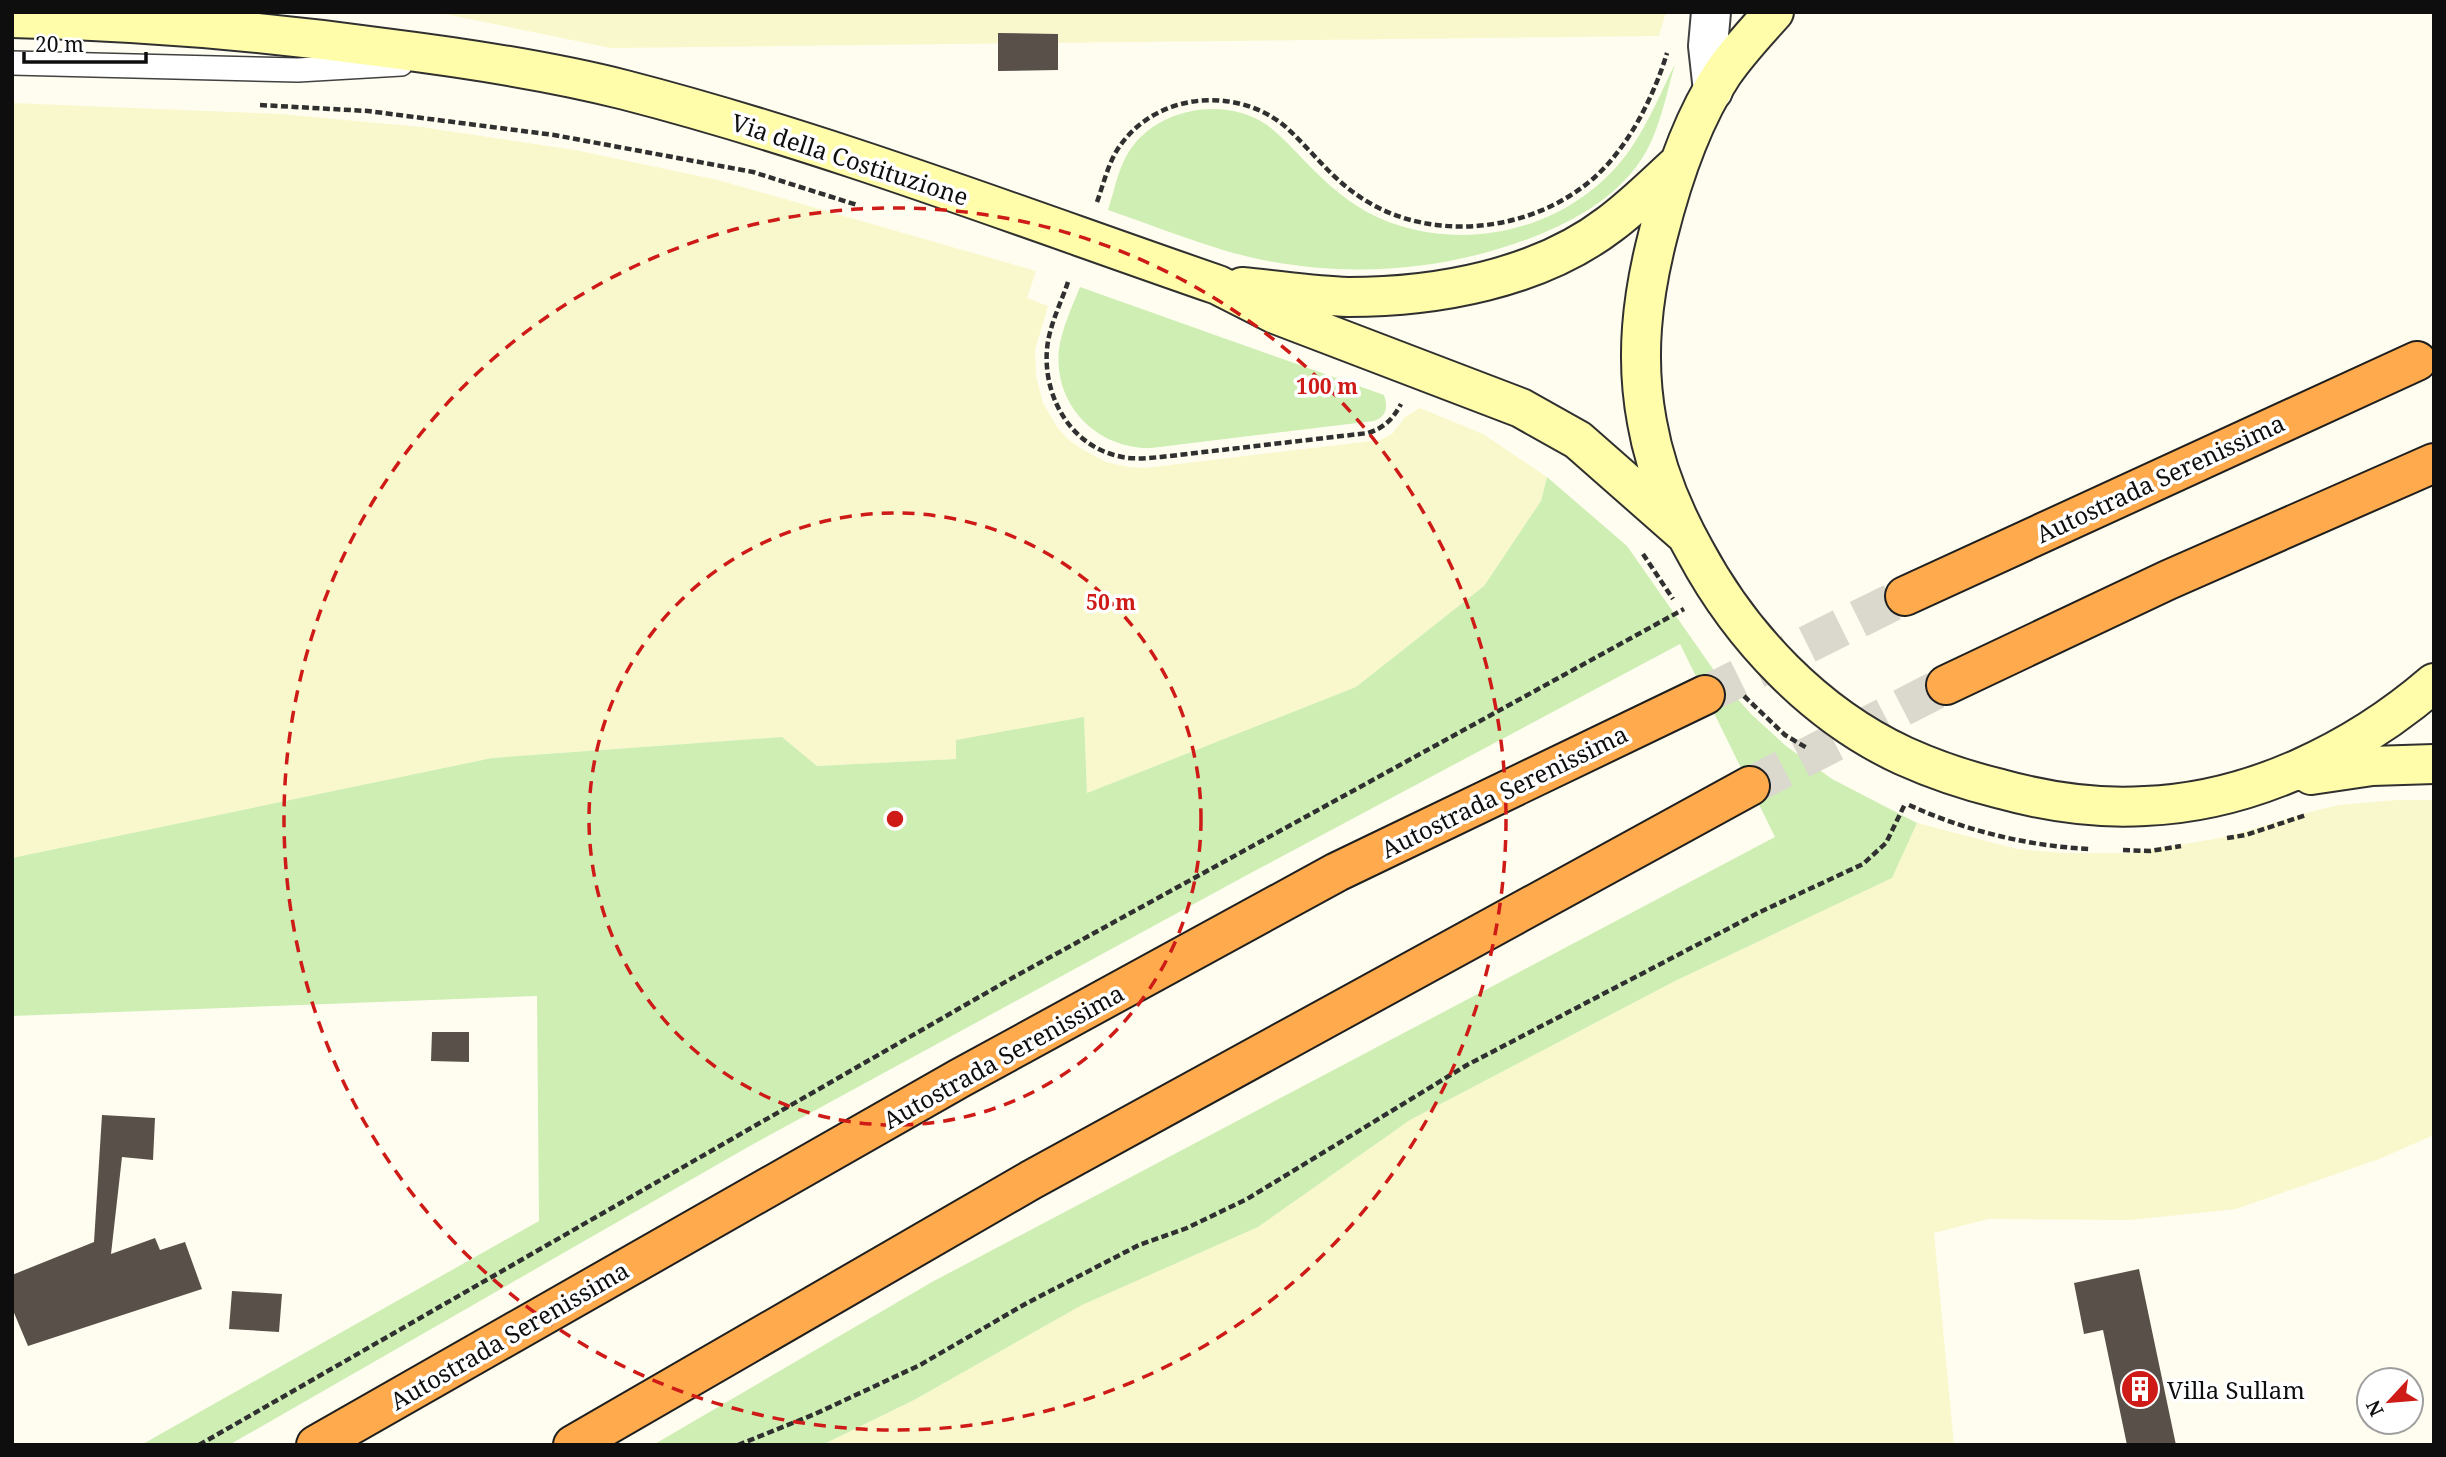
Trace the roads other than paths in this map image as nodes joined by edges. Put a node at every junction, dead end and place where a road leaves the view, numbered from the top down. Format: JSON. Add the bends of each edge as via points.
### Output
{"nodes":[{"id":1,"x":1711,"y":12,"type":"edge"},
{"id":2,"x":1774,"y":12,"type":"edge"},
{"id":3,"x":12,"y":18,"type":"edge"},
{"id":4,"x":474,"y":60,"type":"junction"},
{"id":5,"x":12,"y":63,"type":"edge"},
{"id":6,"x":1713,"y":90,"type":"junction"},
{"id":7,"x":1678,"y":164,"type":"junction"},
{"id":8,"x":1218,"y":285,"type":"junction"},
{"id":9,"x":2417,"y":361,"type":"dead end"},
{"id":10,"x":2434,"y":463,"type":"edge"},
{"id":11,"x":1686,"y":536,"type":"junction"},
{"id":12,"x":1905,"y":596,"type":"tunnel mouth"},
{"id":13,"x":2434,"y":682,"type":"edge"},
{"id":14,"x":1947,"y":685,"type":"tunnel mouth"},
{"id":15,"x":1705,"y":695,"type":"tunnel mouth"},
{"id":16,"x":2434,"y":764,"type":"edge"},
{"id":17,"x":2264,"y":781,"type":"junction"},
{"id":18,"x":1750,"y":786,"type":"tunnel mouth"},
{"id":19,"x":316,"y":1445,"type":"edge"},
{"id":20,"x":573,"y":1445,"type":"edge"}],
"edges":[{"from":1,"to":6,"type":"street","via":[[1707,46]]},
{"from":2,"to":6,"type":"main road"},
{"from":3,"to":4,"type":"main road","name":"Via della Costituzione","via":[[115,20],[300,36]]},
{"from":4,"to":5,"type":"lane","name":"Via della Costituzione","via":[[298,70]]},
{"from":4,"to":8,"type":"main road","name":"Via della Costituzione","via":[[622,90],[778,132]]},
{"from":6,"to":7,"type":"main road"},
{"from":7,"to":8,"type":"main road","via":[[1609,225],[1567,250],[1477,284],[1347,297]]},
{"from":7,"to":11,"type":"main road","via":[[1647,285],[1640,351],[1652,449]]},
{"from":8,"to":11,"type":"main road","via":[[1275,314],[1521,408],[1578,440]]},
{"from":9,"to":12,"type":"highway","name":"Autostrada Serenissima"},
{"from":10,"to":14,"type":"highway","via":[[2168,580]]},
{"from":11,"to":17,"type":"main road","via":[[1719,591],[1786,672],[1845,722],[1902,755],[1960,778],[2056,802],[2112,807],[2185,801]]},
{"from":13,"to":17,"type":"main road","via":[[2395,714],[2332,754]]},
{"from":15,"to":19,"type":"highway","name":"Autostrada Serenissima","via":[[1337,872],[947,1085]]},
{"from":16,"to":17,"type":"main road","via":[[2372,766]]},
{"from":18,"to":20,"type":"highway","via":[[1031,1180]]}]}
